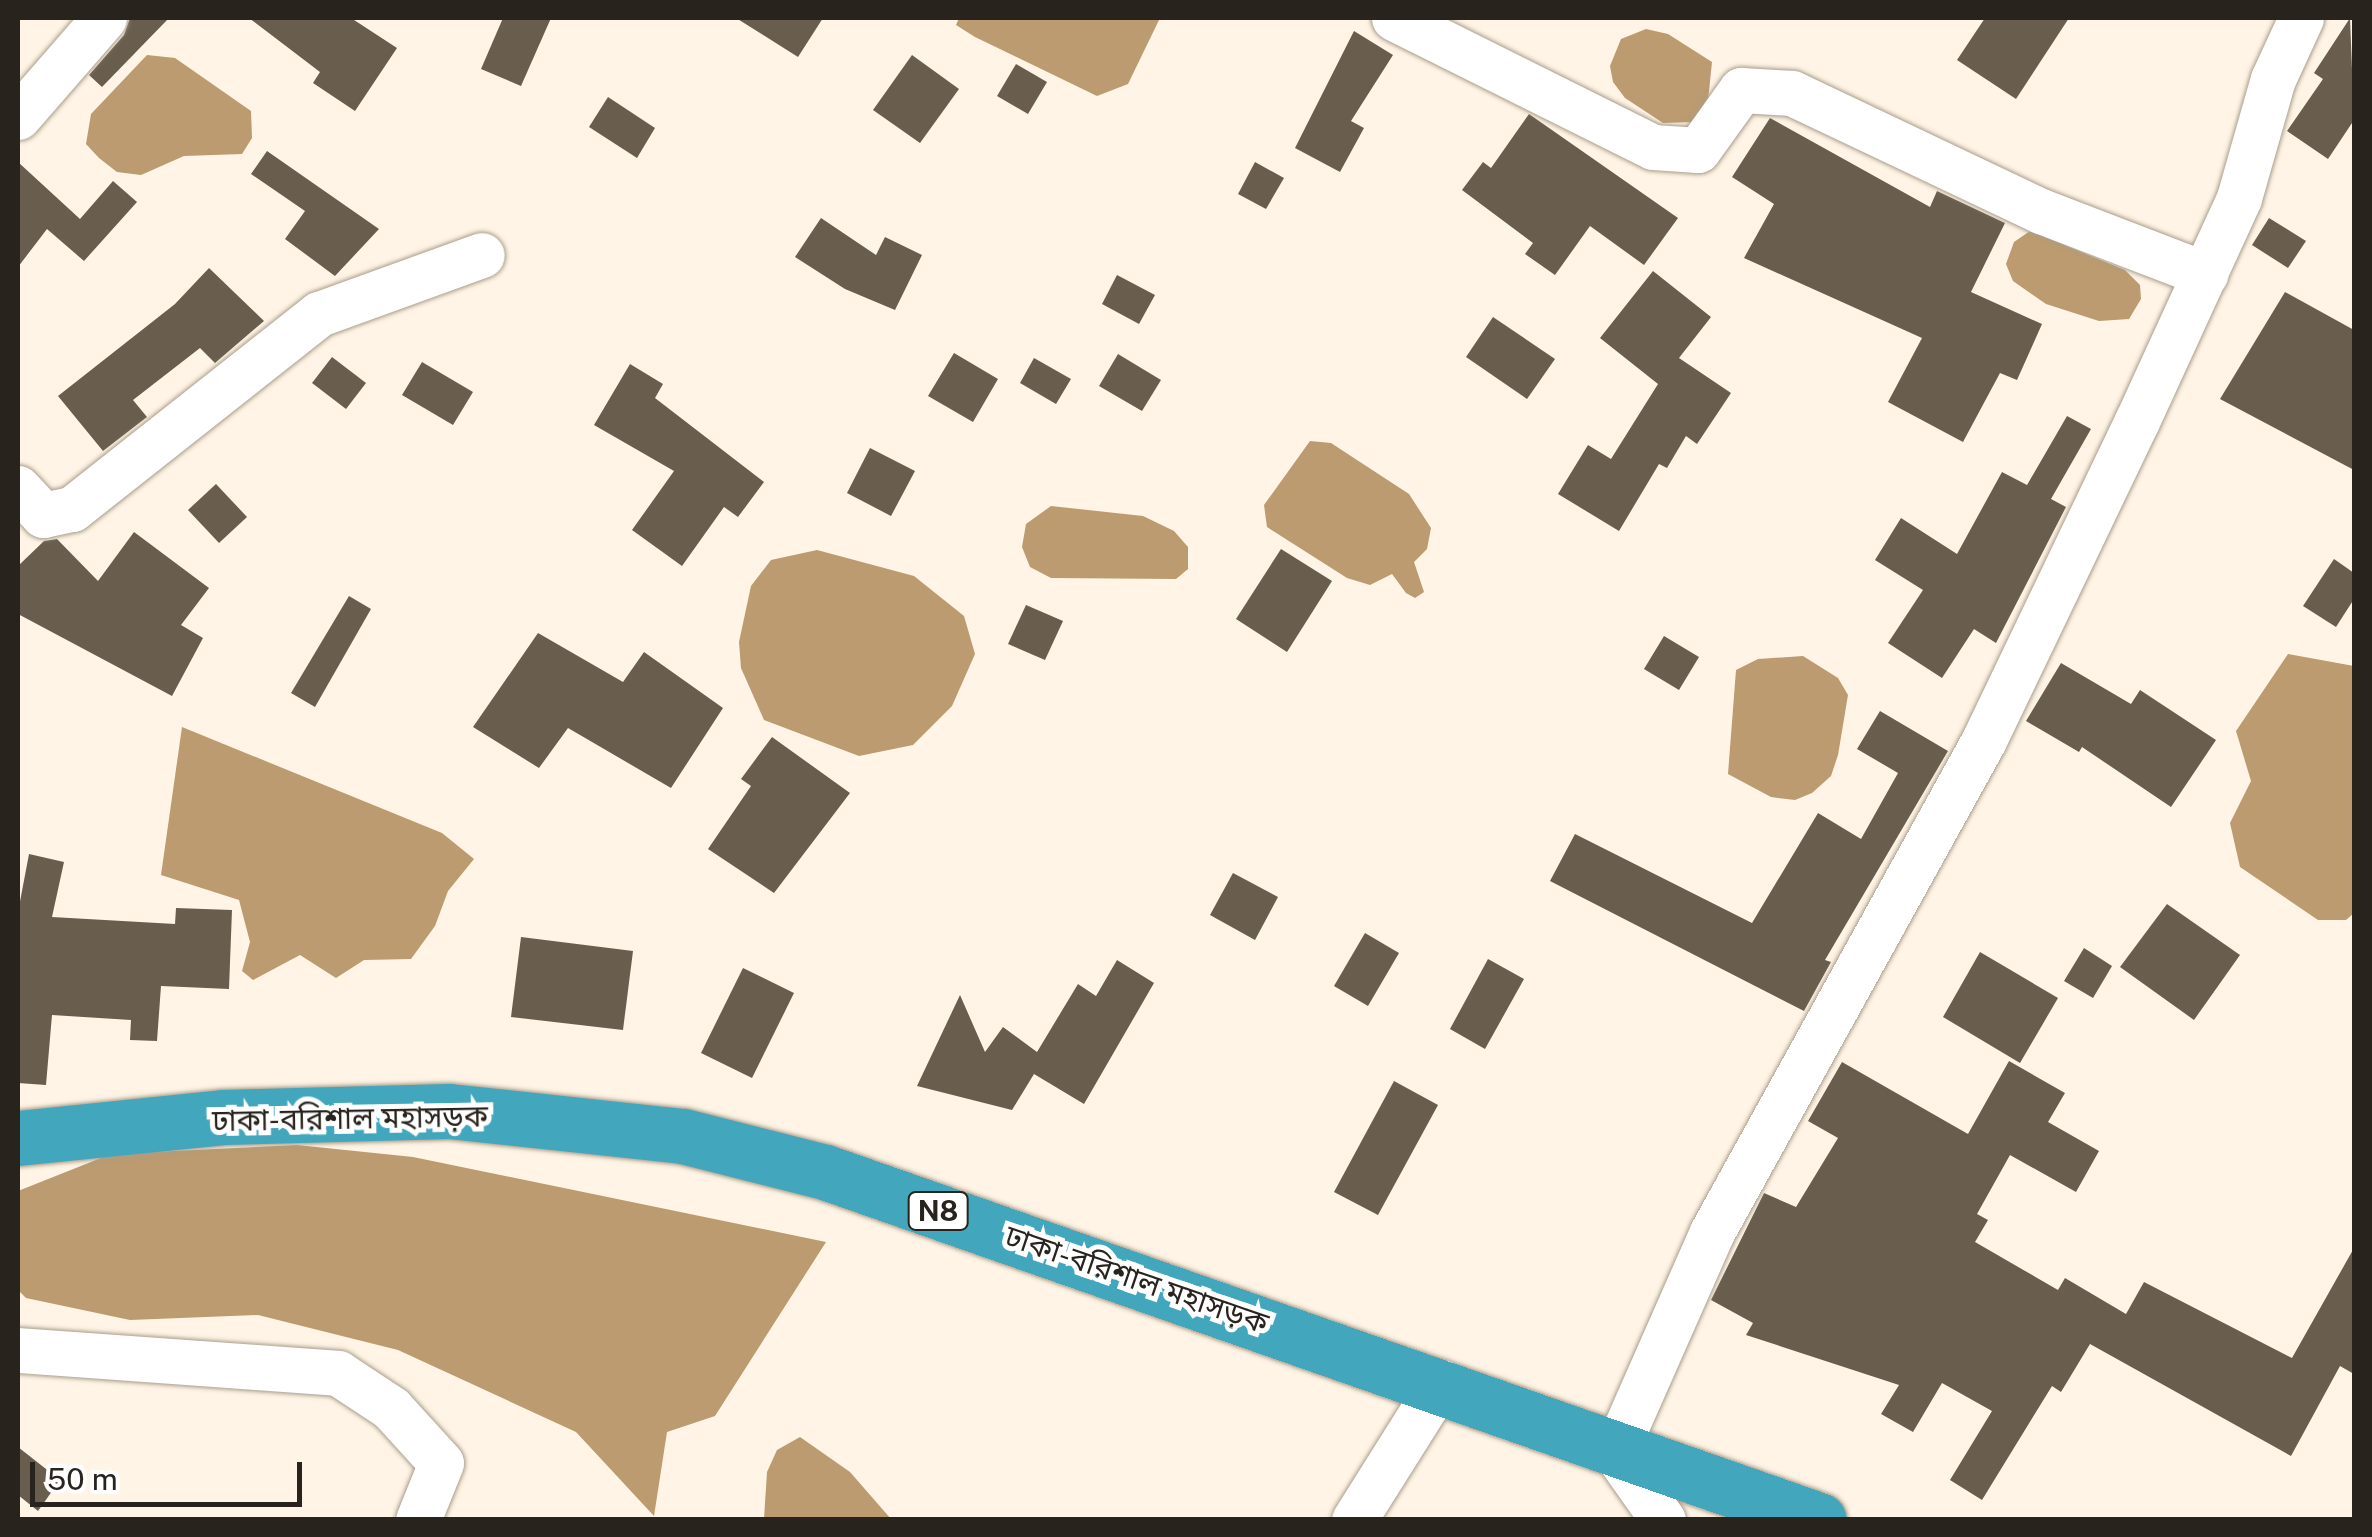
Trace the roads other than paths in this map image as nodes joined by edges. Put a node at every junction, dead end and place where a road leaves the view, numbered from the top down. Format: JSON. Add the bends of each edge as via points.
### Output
{"nodes":[{"id":1,"x":104,"y":18,"type":"edge"},
{"id":2,"x":1394,"y":18,"type":"edge"},
{"id":3,"x":2301,"y":18,"type":"edge"},
{"id":4,"x":18,"y":117,"type":"edge"},
{"id":5,"x":482,"y":256,"type":"dead end"},
{"id":6,"x":2205,"y":274,"type":"junction"},
{"id":7,"x":18,"y":488,"type":"edge"},
{"id":8,"x":18,"y":1138,"type":"edge"},
{"id":9,"x":18,"y":1350,"type":"edge"},
{"id":10,"x":1442,"y":1382,"type":"junction"},
{"id":11,"x":1614,"y":1452,"type":"junction"},
{"id":12,"x":418,"y":1520,"type":"edge"},
{"id":13,"x":1354,"y":1520,"type":"edge"},
{"id":14,"x":1664,"y":1520,"type":"edge"},
{"id":15,"x":1819,"y":1520,"type":"edge"}],
"edges":[{"from":1,"to":4,"type":"street"},
{"from":2,"to":6,"type":"street","via":[[1653,147],[1698,150],[1741,90],[1792,92],[2040,210]]},
{"from":3,"to":6,"type":"street","via":[[2273,80],[2239,198]]},
{"from":5,"to":7,"type":"street","via":[[319,314],[72,509],[43,515]]},
{"from":6,"to":11,"type":"street","via":[[1984,740],[1712,1232]]},
{"from":8,"to":10,"type":"highway","name":"ঢাকা-বরিশাল মহাসড়ক","number":"N8","via":[[222,1117],[449,1110],[683,1136],[825,1172]]},
{"from":9,"to":12,"type":"street","via":[[338,1373],[391,1408],[442,1463]]},
{"from":10,"to":11,"type":"highway","name":"ঢাকা-বরিশাল মহাসড়ক","number":"N8"},
{"from":10,"to":13,"type":"street"},
{"from":11,"to":14,"type":"street"},
{"from":11,"to":15,"type":"highway","name":"ঢাকা-বরিশাল মহাসড়ক","number":"N8"}]}
